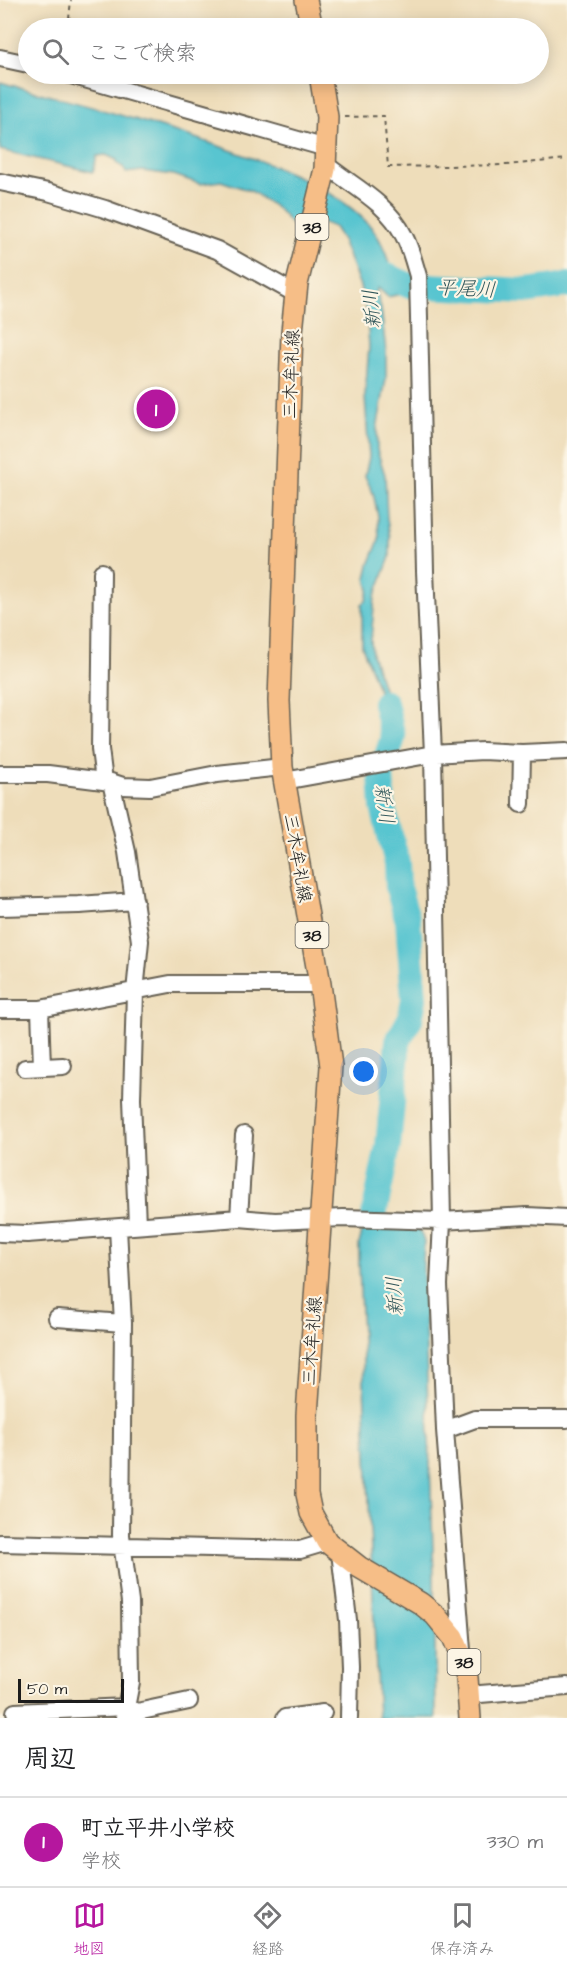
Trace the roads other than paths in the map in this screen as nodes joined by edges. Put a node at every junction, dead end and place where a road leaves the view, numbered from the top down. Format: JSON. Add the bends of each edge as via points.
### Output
{"nodes":[{"id":1,"x":306,"y":0,"type":"edge"},
{"id":2,"x":310,"y":18,"type":"edge"},
{"id":3,"x":0,"y":58,"type":"edge"},
{"id":4,"x":18,"y":62,"type":"edge"},
{"id":5,"x":97,"y":84,"type":"edge"},
{"id":6,"x":322,"y":84,"type":"edge"},
{"id":7,"x":325,"y":160,"type":"junction"},
{"id":8,"x":0,"y":182,"type":"edge"},
{"id":9,"x":297,"y":289,"type":"junction"},
{"id":10,"x":102,"y":572,"type":"dead end"},
{"id":11,"x":567,"y":751,"type":"edge"},
{"id":12,"x":522,"y":753,"type":"junction"},
{"id":13,"x":428,"y":754,"type":"junction"},
{"id":14,"x":0,"y":774,"type":"edge"},
{"id":15,"x":283,"y":774,"type":"junction"},
{"id":16,"x":108,"y":781,"type":"junction"},
{"id":17,"x":521,"y":804,"type":"dead end"},
{"id":18,"x":135,"y":901,"type":"junction"},
{"id":19,"x":0,"y":907,"type":"edge"},
{"id":20,"x":320,"y":984,"type":"junction"},
{"id":21,"x":135,"y":992,"type":"junction"},
{"id":22,"x":0,"y":1009,"type":"edge"},
{"id":23,"x":40,"y":1009,"type":"junction"},
{"id":24,"x":63,"y":1066,"type":"dead end"},
{"id":25,"x":42,"y":1067,"type":"junction"},
{"id":26,"x":25,"y":1068,"type":"dead end"},
{"id":27,"x":244,"y":1136,"type":"dead end"},
{"id":28,"x":238,"y":1218,"type":"junction"},
{"id":29,"x":567,"y":1218,"type":"edge"},
{"id":30,"x":321,"y":1219,"type":"junction"},
{"id":31,"x":442,"y":1221,"type":"junction"},
{"id":32,"x":137,"y":1225,"type":"junction"},
{"id":33,"x":118,"y":1228,"type":"junction"},
{"id":34,"x":0,"y":1233,"type":"edge"},
{"id":35,"x":57,"y":1318,"type":"dead end"},
{"id":36,"x":123,"y":1323,"type":"junction"},
{"id":37,"x":567,"y":1419,"type":"edge"},
{"id":38,"x":445,"y":1430,"type":"junction"},
{"id":39,"x":0,"y":1543,"type":"edge"},
{"id":40,"x":124,"y":1546,"type":"junction"},
{"id":41,"x":333,"y":1547,"type":"junction"},
{"id":42,"x":463,"y":1660,"type":"junction"},
{"id":43,"x":567,"y":1687,"type":"edge"},
{"id":44,"x":468,"y":1695,"type":"junction"},
{"id":45,"x":189,"y":1701,"type":"dead end"},
{"id":46,"x":15,"y":1712,"type":"dead end"},
{"id":47,"x":125,"y":1713,"type":"edge"},
{"id":48,"x":323,"y":1713,"type":"dead end"},
{"id":49,"x":285,"y":1718,"type":"edge"},
{"id":50,"x":349,"y":1718,"type":"edge"},
{"id":51,"x":470,"y":1718,"type":"edge"}],
"edges":[{"from":1,"to":2,"type":"main road"},
{"from":3,"to":4,"type":"street"},
{"from":5,"to":7,"type":"street"},
{"from":6,"to":7,"type":"main road","name":"三木牟礼線","number":"38","via":[[327,117]]},
{"from":7,"to":9,"type":"main road","name":"三木牟礼線","number":"38"},
{"from":7,"to":13,"type":"street","via":[[388,213],[404,235],[418,276]]},
{"from":8,"to":9,"type":"street","via":[[94,206],[218,250]]},
{"from":9,"to":15,"type":"main road","name":"三木牟礼線","number":"38","via":[[292,332],[279,689]]},
{"from":10,"to":16,"type":"street","via":[[100,749]]},
{"from":11,"to":12,"type":"street"},
{"from":12,"to":13,"type":"street"},
{"from":12,"to":17,"type":"street"},
{"from":13,"to":15,"type":"street","via":[[338,771]]},
{"from":13,"to":31,"type":"street"},
{"from":14,"to":16,"type":"street","via":[[48,774]]},
{"from":15,"to":16,"type":"street","via":[[218,774],[150,787]]},
{"from":15,"to":20,"type":"main road","name":"三木牟礼線","number":"38"},
{"from":16,"to":18,"type":"street"},
{"from":18,"to":19,"type":"street"},
{"from":18,"to":21,"type":"street","via":[[140,941]]},
{"from":20,"to":21,"type":"street","via":[[170,984]]},
{"from":20,"to":30,"type":"main road","name":"三木牟礼線","number":"38","via":[[331,1066]]},
{"from":21,"to":23,"type":"street"},
{"from":21,"to":32,"type":"street","via":[[132,1099]]},
{"from":22,"to":23,"type":"street"},
{"from":23,"to":25,"type":"street"},
{"from":24,"to":25,"type":"street"},
{"from":25,"to":26,"type":"street"},
{"from":27,"to":28,"type":"street"},
{"from":28,"to":30,"type":"street"},
{"from":28,"to":32,"type":"street"},
{"from":29,"to":31,"type":"street"},
{"from":30,"to":31,"type":"street"},
{"from":30,"to":41,"type":"main road","name":"三木牟礼線","number":"38","via":[[305,1459],[311,1513]]},
{"from":31,"to":38,"type":"street","via":[[439,1285]]},
{"from":32,"to":33,"type":"street"},
{"from":33,"to":34,"type":"street"},
{"from":33,"to":36,"type":"street"},
{"from":35,"to":36,"type":"street"},
{"from":36,"to":40,"type":"street"},
{"from":37,"to":38,"type":"street","via":[[475,1419]]},
{"from":38,"to":42,"type":"street"},
{"from":39,"to":40,"type":"street"},
{"from":40,"to":41,"type":"street","via":[[300,1550]]},
{"from":40,"to":47,"type":"street","via":[[130,1602],[131,1682]]},
{"from":41,"to":42,"type":"main road","name":"三木牟礼線","number":"38","via":[[435,1615],[453,1636]]},
{"from":41,"to":50,"type":"street","via":[[348,1620]]},
{"from":42,"to":44,"type":"main road","name":"三木牟礼線","number":"38"},
{"from":43,"to":44,"type":"street"},
{"from":44,"to":51,"type":"main road","name":"三木牟礼線","number":"38"},
{"from":45,"to":47,"type":"street"},
{"from":46,"to":47,"type":"street"},
{"from":48,"to":49,"type":"street"}]}
